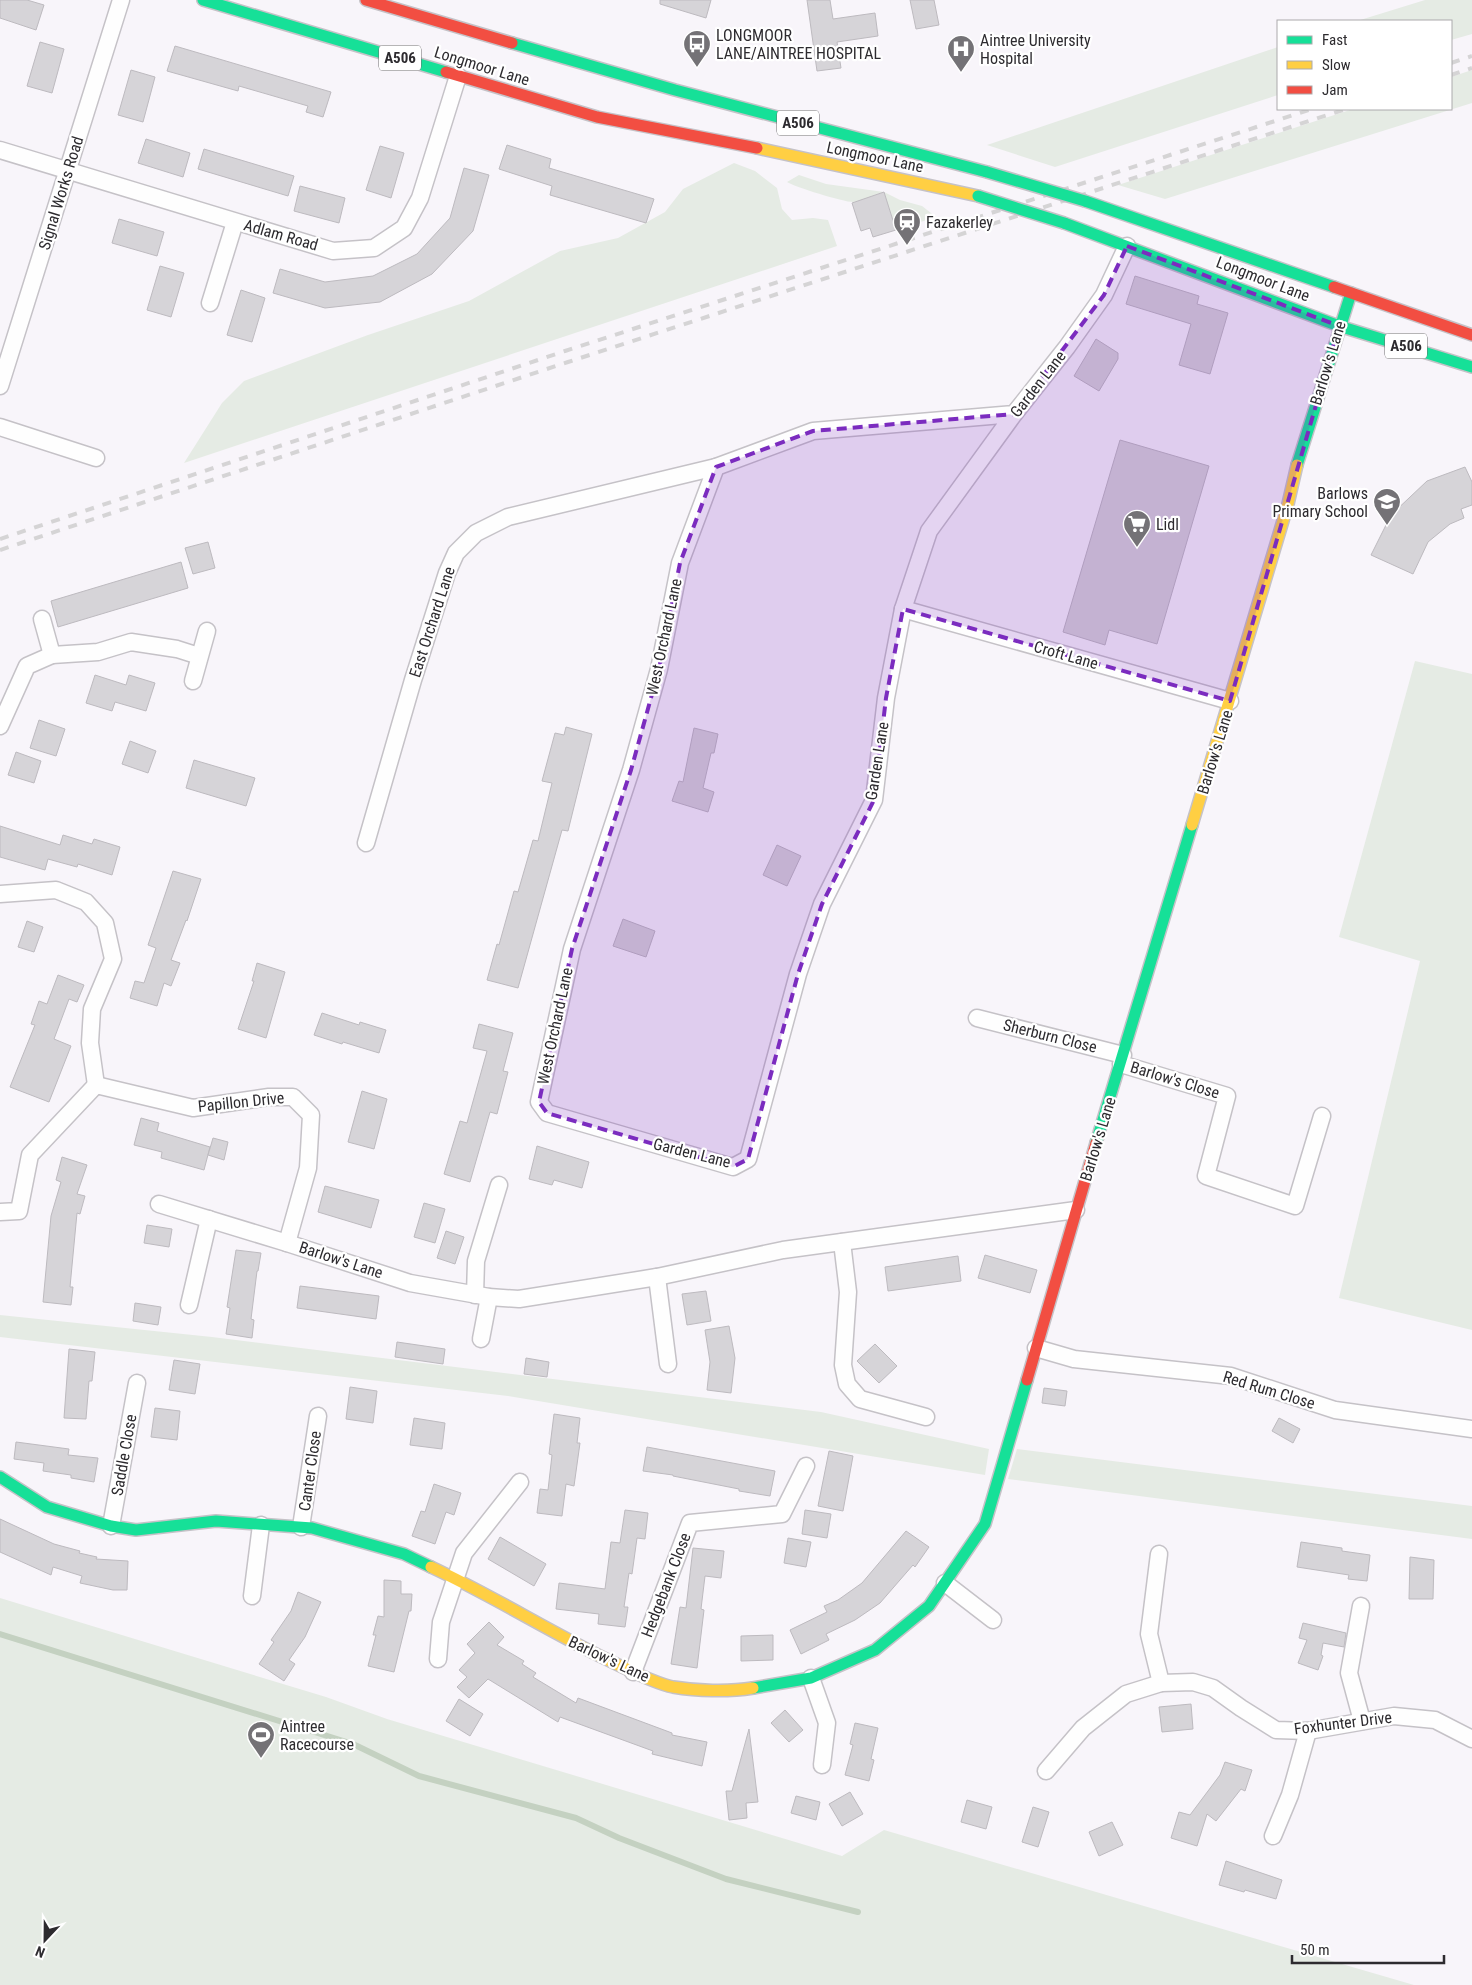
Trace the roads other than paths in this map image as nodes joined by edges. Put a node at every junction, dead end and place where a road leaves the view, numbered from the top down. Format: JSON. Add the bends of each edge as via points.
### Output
{"nodes":[{"id":1,"x":120,"y":0,"type":"edge"},
{"id":2,"x":203,"y":0,"type":"edge"},
{"id":3,"x":366,"y":0,"type":"edge"},
{"id":4,"x":458,"y":76,"type":"junction"},
{"id":5,"x":0,"y":150,"type":"edge"},
{"id":6,"x":68,"y":170,"type":"junction"},
{"id":7,"x":235,"y":222,"type":"junction"},
{"id":8,"x":1127,"y":246,"type":"junction"},
{"id":9,"x":1351,"y":293,"type":"junction"},
{"id":10,"x":210,"y":303,"type":"dead end"},
{"id":11,"x":1339,"y":326,"type":"junction"},
{"id":12,"x":1472,"y":336,"type":"edge"},
{"id":13,"x":1472,"y":367,"type":"edge"},
{"id":14,"x":0,"y":386,"type":"edge"},
{"id":15,"x":1014,"y":414,"type":"junction"},
{"id":16,"x":0,"y":427,"type":"edge"},
{"id":17,"x":96,"y":458,"type":"dead end"},
{"id":18,"x":716,"y":467,"type":"junction"},
{"id":19,"x":903,"y":609,"type":"junction"},
{"id":20,"x":42,"y":619,"type":"dead end"},
{"id":21,"x":207,"y":631,"type":"dead end"},
{"id":22,"x":52,"y":655,"type":"junction"},
{"id":23,"x":198,"y":656,"type":"junction"},
{"id":24,"x":193,"y":681,"type":"dead end"},
{"id":25,"x":1230,"y":701,"type":"junction"},
{"id":26,"x":0,"y":726,"type":"edge"},
{"id":27,"x":366,"y":843,"type":"dead end"},
{"id":28,"x":0,"y":894,"type":"edge"},
{"id":29,"x":977,"y":1018,"type":"dead end"},
{"id":30,"x":1122,"y":1059,"type":"junction"},
{"id":31,"x":96,"y":1085,"type":"junction"},
{"id":32,"x":539,"y":1102,"type":"joint"},
{"id":33,"x":1322,"y":1116,"type":"dead end"},
{"id":34,"x":499,"y":1186,"type":"dead end"},
{"id":35,"x":159,"y":1204,"type":"dead end"},
{"id":36,"x":1076,"y":1210,"type":"junction"},
{"id":37,"x":0,"y":1212,"type":"edge"},
{"id":38,"x":208,"y":1219,"type":"junction"},
{"id":39,"x":287,"y":1242,"type":"junction"},
{"id":40,"x":842,"y":1242,"type":"junction"},
{"id":41,"x":657,"y":1277,"type":"junction"},
{"id":42,"x":482,"y":1296,"type":"junction"},
{"id":43,"x":190,"y":1305,"type":"dead end"},
{"id":44,"x":481,"y":1339,"type":"dead end"},
{"id":45,"x":1036,"y":1348,"type":"junction"},
{"id":46,"x":668,"y":1364,"type":"dead end"},
{"id":47,"x":137,"y":1383,"type":"dead end"},
{"id":48,"x":318,"y":1416,"type":"dead end"},
{"id":49,"x":926,"y":1417,"type":"dead end"},
{"id":50,"x":1472,"y":1429,"type":"edge"},
{"id":51,"x":806,"y":1466,"type":"dead end"},
{"id":52,"x":0,"y":1477,"type":"edge"},
{"id":53,"x":520,"y":1482,"type":"dead end"},
{"id":54,"x":261,"y":1525,"type":"junction"},
{"id":55,"x":111,"y":1526,"type":"junction"},
{"id":56,"x":302,"y":1527,"type":"junction"},
{"id":57,"x":1159,"y":1554,"type":"dead end"},
{"id":58,"x":456,"y":1579,"type":"junction"},
{"id":59,"x":945,"y":1583,"type":"junction"},
{"id":60,"x":252,"y":1596,"type":"dead end"},
{"id":61,"x":1361,"y":1606,"type":"dead end"},
{"id":62,"x":993,"y":1620,"type":"dead end"},
{"id":63,"x":438,"y":1659,"type":"dead end"},
{"id":64,"x":633,"y":1672,"type":"junction"},
{"id":65,"x":811,"y":1678,"type":"junction"},
{"id":66,"x":1161,"y":1683,"type":"junction"},
{"id":67,"x":1362,"y":1721,"type":"junction"},
{"id":68,"x":1308,"y":1731,"type":"junction"},
{"id":69,"x":1472,"y":1738,"type":"edge"},
{"id":70,"x":822,"y":1765,"type":"dead end"},
{"id":71,"x":1046,"y":1771,"type":"dead end"},
{"id":72,"x":1273,"y":1836,"type":"dead end"}],
"edges":[{"from":1,"to":6,"type":"street","name":"Signal Works Road"},
{"from":2,"to":4,"type":"main road","name":"Longmoor Lane","number":"A506"},
{"from":3,"to":9,"type":"main road","name":"Longmoor Lane","number":"A506","bridge":true,"via":[[675,90],[1085,201]]},
{"from":4,"to":7,"type":"street","name":"Adlam Road","via":[[420,198],[404,228],[374,248],[332,251]]},
{"from":4,"to":8,"type":"main road","name":"Longmoor Lane","number":"A506","bridge":true,"via":[[597,117],[978,196]]},
{"from":5,"to":6,"type":"street","name":"Adlam Road"},
{"from":6,"to":7,"type":"street","name":"Adlam Road"},
{"from":6,"to":14,"type":"street","name":"Signal Works Road"},
{"from":7,"to":10,"type":"street"},
{"from":8,"to":11,"type":"main road","name":"Longmoor Lane","number":"A506"},
{"from":8,"to":15,"type":"street","name":"Garden Lane","via":[[1104,295]]},
{"from":9,"to":11,"type":"main road","name":"Barlow's Lane"},
{"from":9,"to":12,"type":"main road","name":"Longmoor Lane","number":"A506"},
{"from":11,"to":13,"type":"main road","name":"Longmoor Lane","number":"A506"},
{"from":11,"to":25,"type":"main road","name":"Barlow's Lane"},
{"from":15,"to":18,"type":"street","via":[[813,431]]},
{"from":15,"to":19,"type":"street","name":"Garden Lane","via":[[929,531]]},
{"from":16,"to":17,"type":"street"},
{"from":18,"to":27,"type":"street","name":"East Orchard Lane","via":[[508,516],[476,533],[456,553],[413,680]]},
{"from":18,"to":32,"type":"street","name":"West Orchard Lane","via":[[680,563],[659,669],[631,770],[572,949]]},
{"from":19,"to":25,"type":"street","name":"Croft Lane"},
{"from":19,"to":32,"type":"street","name":"Garden Lane","via":[[886,698],[874,800],[822,904],[798,974],[748,1159],[733,1166],[547,1113]]},
{"from":20,"to":22,"type":"street"},
{"from":21,"to":23,"type":"street"},
{"from":22,"to":23,"type":"street","via":[[98,652],[131,642],[177,649]]},
{"from":22,"to":26,"type":"street","via":[[27,666]]},
{"from":23,"to":24,"type":"street"},
{"from":25,"to":30,"type":"main road","name":"Barlow's Lane"},
{"from":28,"to":31,"type":"street","via":[[56,890],[86,902],[105,923],[112,959],[92,1009],[90,1042]]},
{"from":29,"to":30,"type":"street","name":"Sherburn Close"},
{"from":30,"to":33,"type":"street","name":"Barlow's Close","via":[[1227,1096],[1206,1176],[1295,1206]]},
{"from":30,"to":36,"type":"main road","name":"Barlow's Lane"},
{"from":31,"to":37,"type":"street","via":[[30,1155],[19,1211]]},
{"from":31,"to":39,"type":"street","name":"Papillon Drive","via":[[193,1108],[269,1097],[293,1097],[311,1115],[308,1168]]},
{"from":34,"to":42,"type":"street","via":[[476,1261]]},
{"from":35,"to":38,"type":"street","name":"Barlow's Lane"},
{"from":36,"to":40,"type":"street","name":"Barlow's Lane"},
{"from":36,"to":45,"type":"main road","name":"Barlow's Lane"},
{"from":38,"to":39,"type":"street","name":"Barlow's Lane"},
{"from":38,"to":43,"type":"street"},
{"from":39,"to":42,"type":"street","name":"Barlow's Lane","via":[[410,1283]]},
{"from":40,"to":41,"type":"street","name":"Barlow's Lane","via":[[783,1250]]},
{"from":40,"to":49,"type":"street","via":[[848,1292],[843,1364],[846,1384],[860,1400]]},
{"from":41,"to":42,"type":"street","name":"Barlow's Lane","via":[[519,1298]]},
{"from":41,"to":46,"type":"street"},
{"from":42,"to":44,"type":"street"},
{"from":45,"to":50,"type":"street","name":"Red Rum Close","via":[[1074,1359],[1232,1376],[1335,1410]]},
{"from":45,"to":59,"type":"main road","name":"Barlow's Lane","via":[[985,1524]]},
{"from":47,"to":55,"type":"street","name":"Saddle Close"},
{"from":48,"to":56,"type":"street","name":"Canter Close"},
{"from":51,"to":64,"type":"street","name":"Hedgebank Close","via":[[782,1514],[690,1523]]},
{"from":52,"to":55,"type":"main road","name":"Barlow's Lane","via":[[47,1508]]},
{"from":53,"to":58,"type":"street","via":[[464,1553]]},
{"from":54,"to":55,"type":"main road","name":"Barlow's Lane","via":[[216,1521],[136,1530]]},
{"from":54,"to":56,"type":"main road","name":"Barlow's Lane"},
{"from":54,"to":60,"type":"street"},
{"from":56,"to":58,"type":"main road","name":"Barlow's Lane","via":[[404,1554]]},
{"from":57,"to":66,"type":"street","via":[[1149,1634]]},
{"from":58,"to":63,"type":"street","via":[[441,1622]]},
{"from":58,"to":64,"type":"main road","name":"Barlow's Lane","via":[[555,1634]]},
{"from":59,"to":62,"type":"street"},
{"from":59,"to":65,"type":"main road","name":"Barlow's Lane","via":[[929,1606],[875,1650]]},
{"from":61,"to":67,"type":"street","via":[[1349,1673]]},
{"from":64,"to":65,"type":"main road","name":"Barlow's Lane","via":[[672,1688],[733,1691]]},
{"from":65,"to":70,"type":"street","via":[[827,1722]]},
{"from":66,"to":68,"type":"street","name":"Foxhunter Drive","via":[[1193,1682],[1213,1688],[1276,1730]]},
{"from":66,"to":71,"type":"street","name":"Foxhunter Drive","via":[[1126,1694],[1083,1728]]},
{"from":67,"to":68,"type":"street","name":"Foxhunter Drive"},
{"from":67,"to":69,"type":"street","name":"Foxhunter Drive","via":[[1394,1716],[1435,1720]]},
{"from":68,"to":72,"type":"street","via":[[1290,1795]]}]}
